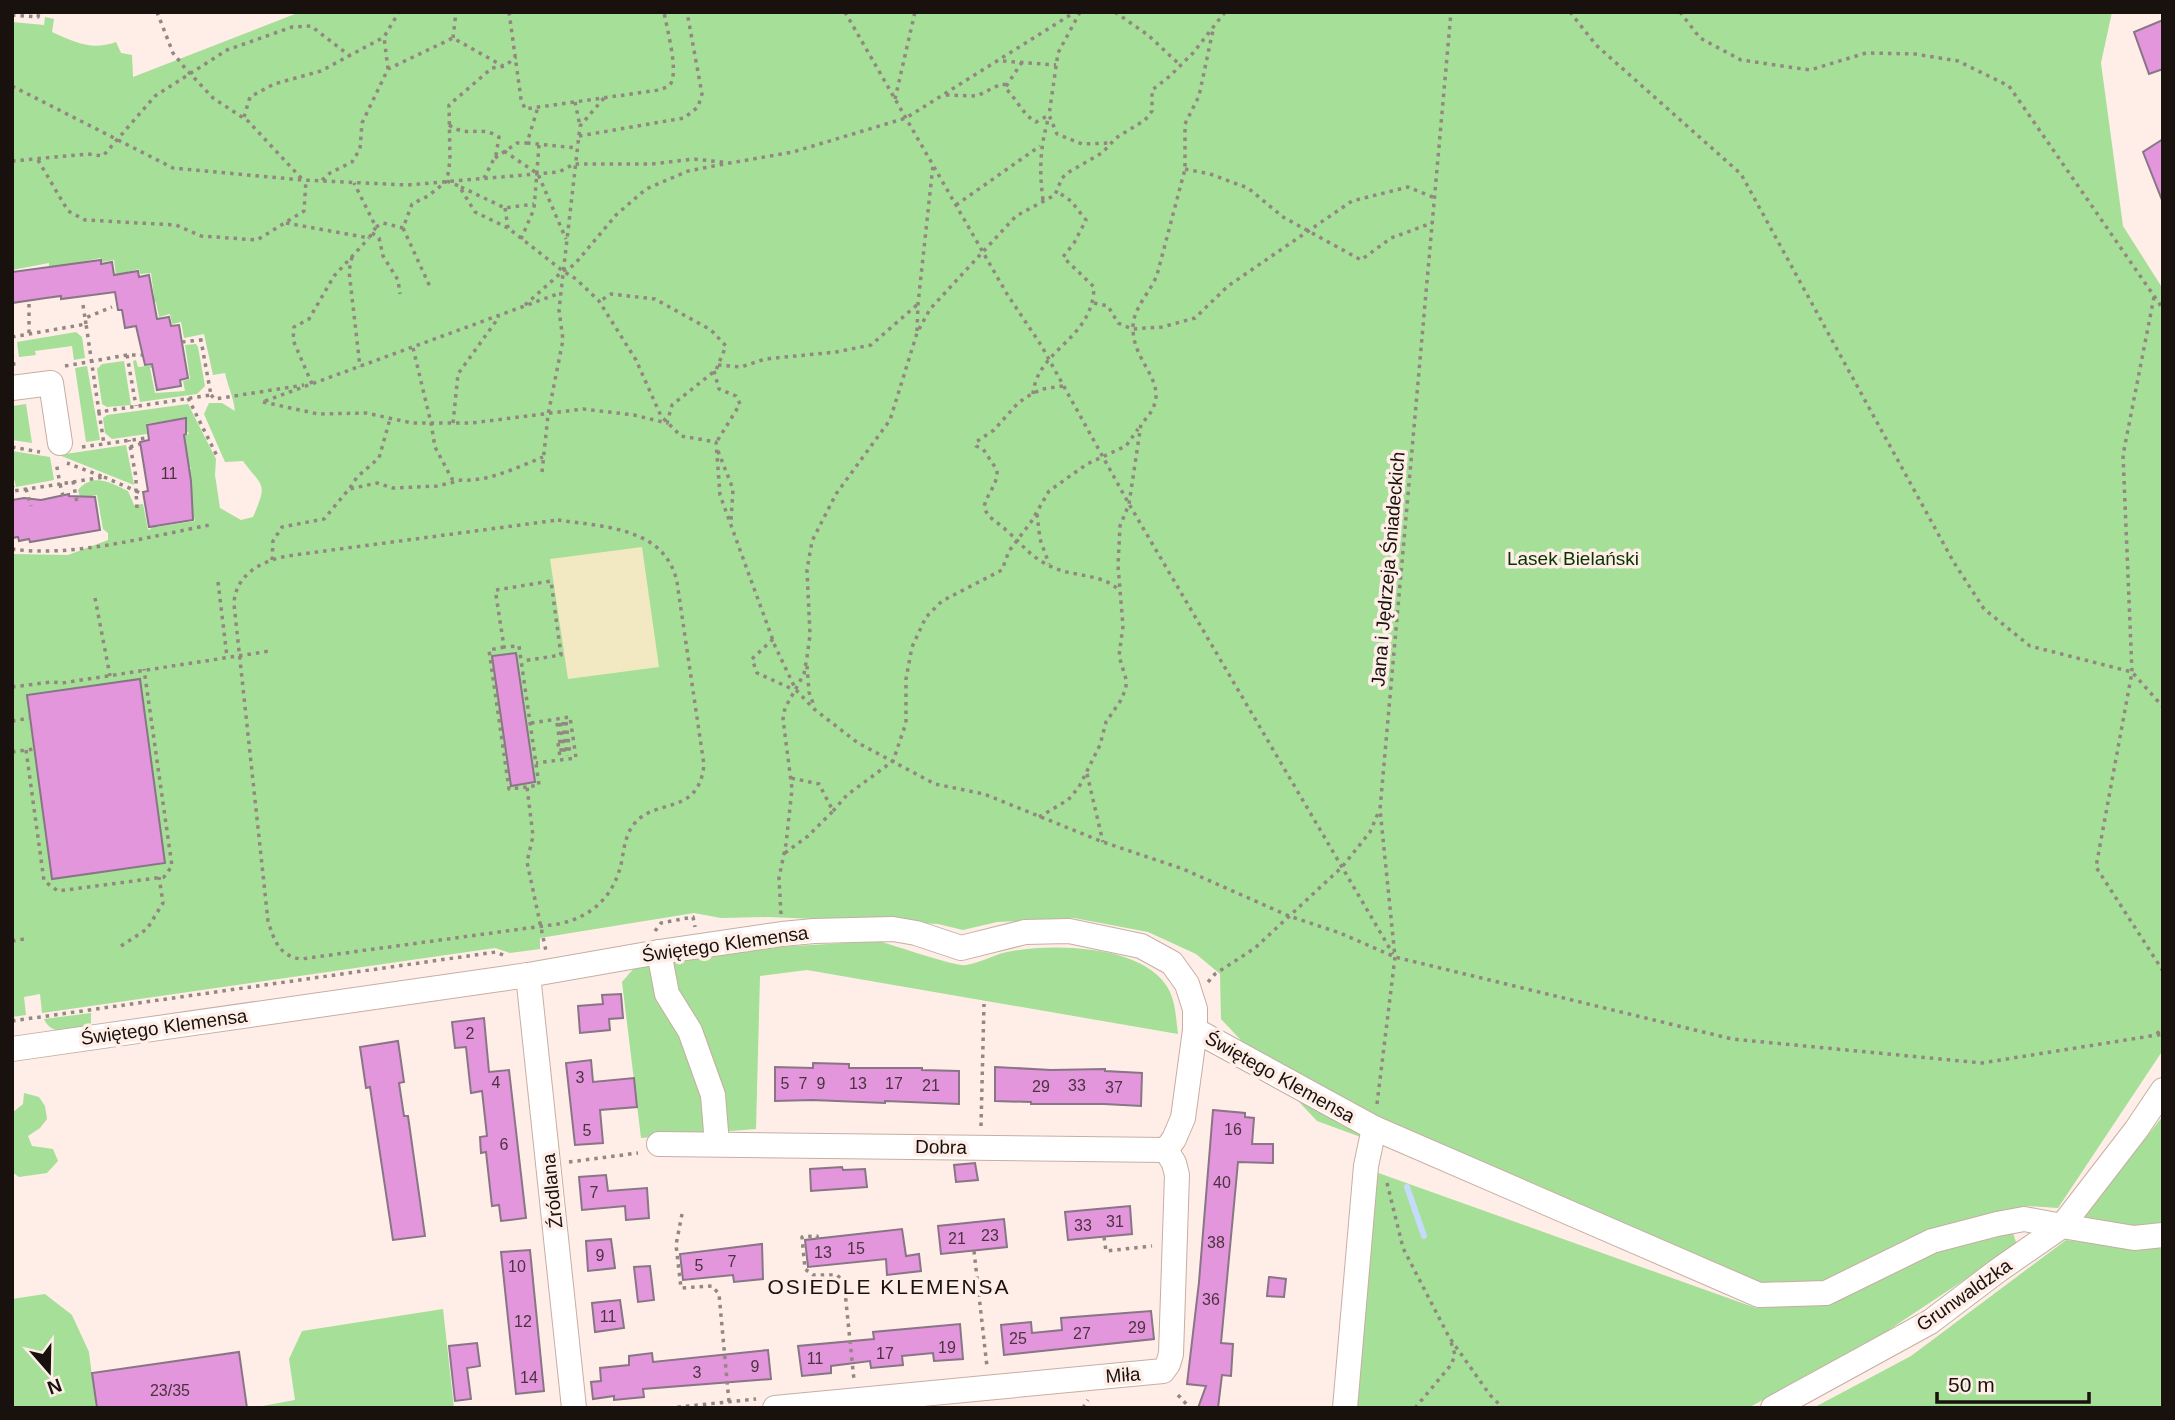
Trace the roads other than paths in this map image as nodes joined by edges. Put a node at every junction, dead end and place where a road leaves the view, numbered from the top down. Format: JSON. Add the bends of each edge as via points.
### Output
{"nodes":[{"id":1,"x":12,"y":388,"type":"edge"},
{"id":2,"x":60,"y":443,"type":"dead end"},
{"id":3,"x":652,"y":942,"type":"junction"},
{"id":4,"x":528,"y":975,"type":"junction"},
{"id":5,"x":1195,"y":1030,"type":"junction"},
{"id":6,"x":12,"y":1049,"type":"edge"},
{"id":7,"x":2163,"y":1090,"type":"edge"},
{"id":8,"x":1374,"y":1128,"type":"junction"},
{"id":9,"x":717,"y":1144,"type":"junction"},
{"id":10,"x":654,"y":1148,"type":"road end"},
{"id":11,"x":1166,"y":1150,"type":"junction"},
{"id":12,"x":2062,"y":1226,"type":"junction"},
{"id":13,"x":2163,"y":1236,"type":"edge"},
{"id":14,"x":771,"y":1403,"type":"edge"},
{"id":15,"x":574,"y":1408,"type":"edge"},
{"id":16,"x":1345,"y":1408,"type":"edge"},
{"id":17,"x":1773,"y":1408,"type":"edge"}],
"edges":[{"from":1,"to":2,"type":"street","via":[[51,383]]},
{"from":3,"to":4,"type":"street","name":"Świętego Klemensa"},
{"from":3,"to":5,"type":"street","name":"Świętego Klemensa","via":[[698,946],[782,934],[893,929],[961,947],[1016,933],[1054,930],[1159,954],[1179,970],[1193,999]]},
{"from":3,"to":9,"type":"street","via":[[667,994],[690,1031],[713,1095]]},
{"from":4,"to":6,"type":"street","name":"Świętego Klemensa"},
{"from":4,"to":15,"type":"street","name":"Źródlana"},
{"from":5,"to":8,"type":"street","name":"Świętego Klemensa"},
{"from":5,"to":11,"type":"street","via":[[1183,1118]]},
{"from":7,"to":12,"type":"street"},
{"from":8,"to":12,"type":"street","name":"Świętego Klemensa","via":[[1759,1295],[1826,1293],[1931,1241],[1997,1224],[2024,1219]]},
{"from":8,"to":16,"type":"street","via":[[1366,1166]]},
{"from":9,"to":10,"type":"street","name":"Dobra"},
{"from":9,"to":11,"type":"street","name":"Dobra"},
{"from":11,"to":14,"type":"street","name":"Miła","via":[[1177,1175],[1171,1354],[1158,1373]]},
{"from":12,"to":13,"type":"street","via":[[2134,1238]]},
{"from":12,"to":17,"type":"street","name":"Grunwaldzka","via":[[1930,1322]]}]}
